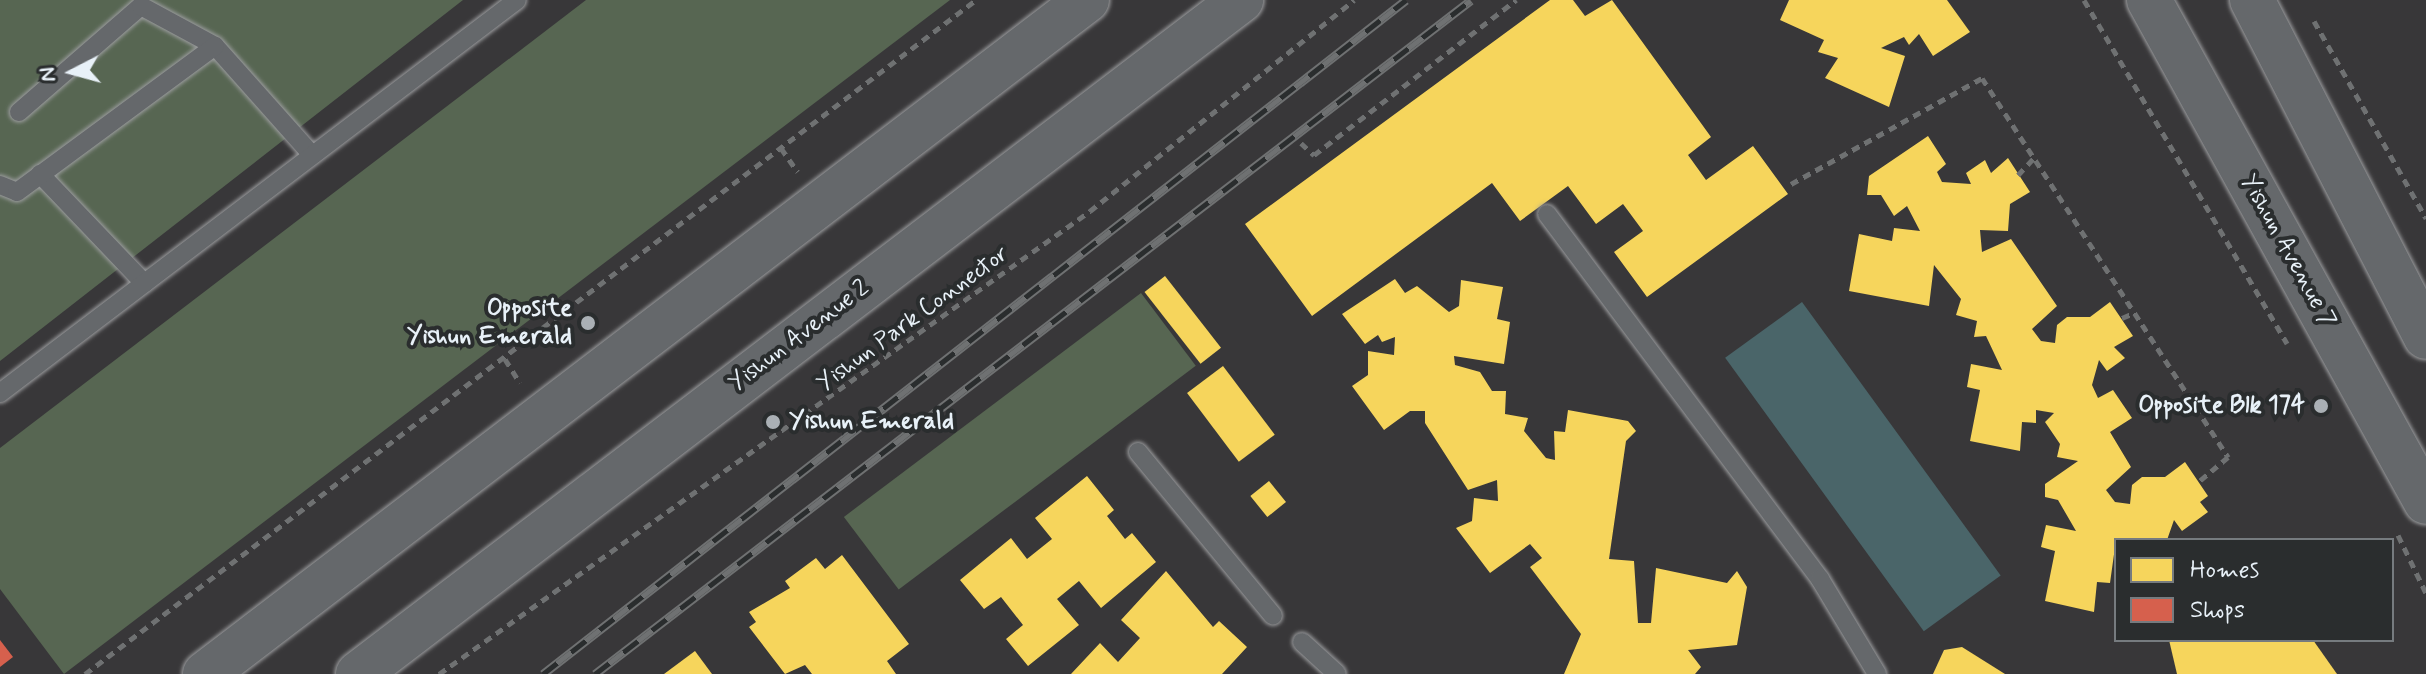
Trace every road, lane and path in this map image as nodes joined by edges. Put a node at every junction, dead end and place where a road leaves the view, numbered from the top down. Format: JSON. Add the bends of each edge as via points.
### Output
{"nodes":[{"id":1,"x":517,"y":0,"type":"edge"},
{"id":2,"x":976,"y":0,"type":"edge"},
{"id":3,"x":1087,"y":0,"type":"edge"},
{"id":4,"x":1241,"y":0,"type":"edge"},
{"id":5,"x":1354,"y":0,"type":"edge"},
{"id":6,"x":1516,"y":0,"type":"edge"},
{"id":7,"x":2084,"y":0,"type":"edge"},
{"id":8,"x":2149,"y":0,"type":"edge"},
{"id":9,"x":2252,"y":0,"type":"edge"},
{"id":10,"x":2310,"y":13,"type":"dead end"},
{"id":11,"x":215,"y":46,"type":"junction"},
{"id":12,"x":19,"y":112,"type":"dead end"},
{"id":13,"x":1301,"y":143,"type":"dead end"},
{"id":14,"x":312,"y":155,"type":"junction"},
{"id":15,"x":2034,"y":158,"type":"junction"},
{"id":16,"x":40,"y":174,"type":"junction"},
{"id":17,"x":2018,"y":175,"type":"dead end"},
{"id":18,"x":1791,"y":184,"type":"dead end"},
{"id":19,"x":0,"y":185,"type":"edge"},
{"id":20,"x":1547,"y":214,"type":"dead end"},
{"id":21,"x":2426,"y":218,"type":"edge"},
{"id":22,"x":144,"y":283,"type":"junction"},
{"id":23,"x":2134,"y":313,"type":"junction"},
{"id":24,"x":2122,"y":318,"type":"dead end"},
{"id":25,"x":2426,"y":337,"type":"edge"},
{"id":26,"x":2290,"y":349,"type":"dead end"},
{"id":27,"x":0,"y":393,"type":"edge"},
{"id":28,"x":1138,"y":452,"type":"dead end"},
{"id":29,"x":2198,"y":482,"type":"dead end"},
{"id":30,"x":2408,"y":511,"type":"edge"},
{"id":31,"x":2426,"y":593,"type":"edge"},
{"id":32,"x":1273,"y":616,"type":"dead end"},
{"id":33,"x":1302,"y":642,"type":"dead end"},
{"id":34,"x":85,"y":674,"type":"edge"},
{"id":35,"x":205,"y":674,"type":"edge"},
{"id":36,"x":358,"y":674,"type":"edge"},
{"id":37,"x":439,"y":674,"type":"edge"},
{"id":38,"x":1337,"y":674,"type":"edge"},
{"id":39,"x":1877,"y":674,"type":"edge"}],
"edges":[{"from":1,"to":14,"type":"lane"},
{"from":2,"to":34,"type":"path"},
{"from":3,"to":35,"type":"main road"},
{"from":4,"to":36,"type":"main road","name":"Yishun Avenue 2"},
{"from":5,"to":37,"type":"path","name":"Yishun Park Connector","via":[[1065,229]]},
{"from":6,"to":13,"type":"path","via":[[1314,155]]},
{"from":7,"to":26,"type":"path"},
{"from":8,"to":30,"type":"main road","name":"Yishun Avenue 7"},
{"from":9,"to":25,"type":"main road"},
{"from":10,"to":21,"type":"path"},
{"from":11,"to":12,"type":"lane","via":[[141,6]]},
{"from":11,"to":14,"type":"lane"},
{"from":11,"to":16,"type":"lane"},
{"from":14,"to":22,"type":"lane"},
{"from":15,"to":17,"type":"path"},
{"from":15,"to":18,"type":"path","via":[[1982,78]]},
{"from":15,"to":23,"type":"path"},
{"from":16,"to":19,"type":"lane","via":[[17,192]]},
{"from":16,"to":22,"type":"lane"},
{"from":20,"to":39,"type":"lane","via":[[1820,579]]},
{"from":22,"to":27,"type":"lane"},
{"from":23,"to":24,"type":"path"},
{"from":23,"to":29,"type":"path","via":[[2228,457]]},
{"from":28,"to":32,"type":"lane"},
{"from":30,"to":31,"type":"path"},
{"from":33,"to":38,"type":"lane"}]}
